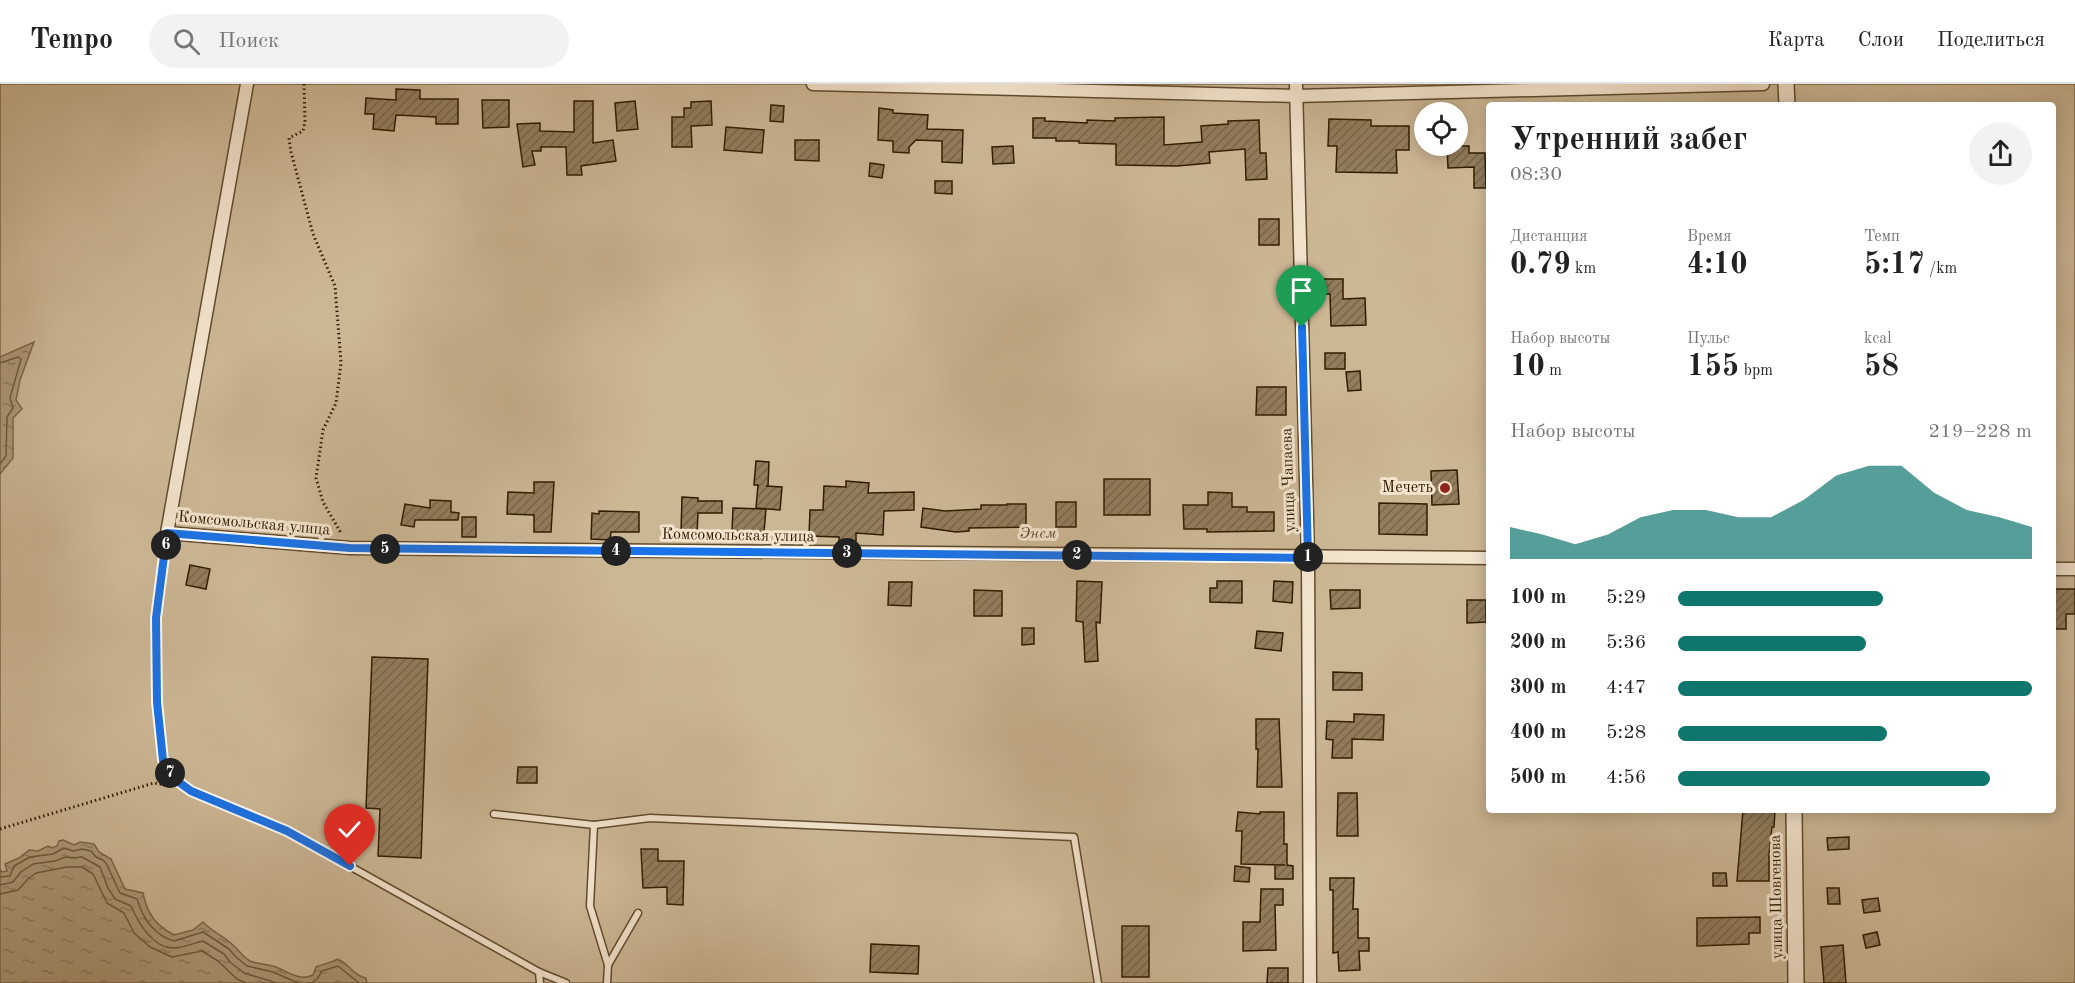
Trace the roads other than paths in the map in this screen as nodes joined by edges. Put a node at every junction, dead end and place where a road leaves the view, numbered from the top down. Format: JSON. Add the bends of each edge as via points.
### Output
{"nodes":[{"id":1,"x":247,"y":84,"type":"edge"},
{"id":2,"x":813,"y":84,"type":"edge"},
{"id":3,"x":1763,"y":84,"type":"edge"},
{"id":4,"x":1786,"y":84,"type":"edge"},
{"id":5,"x":1033,"y":87,"type":"edge"},
{"id":6,"x":1296,"y":90,"type":"edge"},
{"id":7,"x":1787,"y":102,"type":"edge"},
{"id":8,"x":167,"y":533,"type":"junction"},
{"id":9,"x":1308,"y":558,"type":"junction"},
{"id":10,"x":1486,"y":558,"type":"edge"},
{"id":11,"x":2056,"y":569,"type":"edge"},
{"id":12,"x":2075,"y":569,"type":"edge"},
{"id":13,"x":1794,"y":813,"type":"edge"},
{"id":14,"x":494,"y":814,"type":"dead end"},
{"id":15,"x":594,"y":825,"type":"junction"},
{"id":16,"x":638,"y":913,"type":"dead end"},
{"id":17,"x":609,"y":965,"type":"junction"},
{"id":18,"x":539,"y":972,"type":"junction"},
{"id":19,"x":540,"y":983,"type":"edge"},
{"id":20,"x":566,"y":983,"type":"edge"},
{"id":21,"x":607,"y":983,"type":"edge"},
{"id":22,"x":1098,"y":983,"type":"edge"},
{"id":23,"x":1310,"y":983,"type":"edge"},
{"id":24,"x":1796,"y":983,"type":"edge"}],
"edges":[{"from":1,"to":8,"type":"street"},
{"from":2,"to":5,"type":"street"},
{"from":3,"to":6,"type":"street"},
{"from":4,"to":7,"type":"street"},
{"from":5,"to":6,"type":"street"},
{"from":6,"to":9,"type":"street","name":"улица Чапаева"},
{"from":8,"to":9,"type":"street","name":"Комсомольская улица","via":[[350,548]]},
{"from":8,"to":18,"type":"lane","via":[[156,618],[157,702],[163,760],[172,777],[191,791],[287,831]]},
{"from":9,"to":10,"type":"street","name":"Комсомольская улица"},
{"from":9,"to":23,"type":"street","name":"улица Чапаева"},
{"from":11,"to":12,"type":"street"},
{"from":13,"to":24,"type":"street","name":"улица Шовгенова"},
{"from":14,"to":15,"type":"lane"},
{"from":15,"to":17,"type":"lane","via":[[590,906]]},
{"from":15,"to":22,"type":"lane","via":[[650,818],[1074,837]]},
{"from":16,"to":17,"type":"lane"},
{"from":17,"to":21,"type":"lane"},
{"from":18,"to":19,"type":"lane"},
{"from":18,"to":20,"type":"lane"}]}
